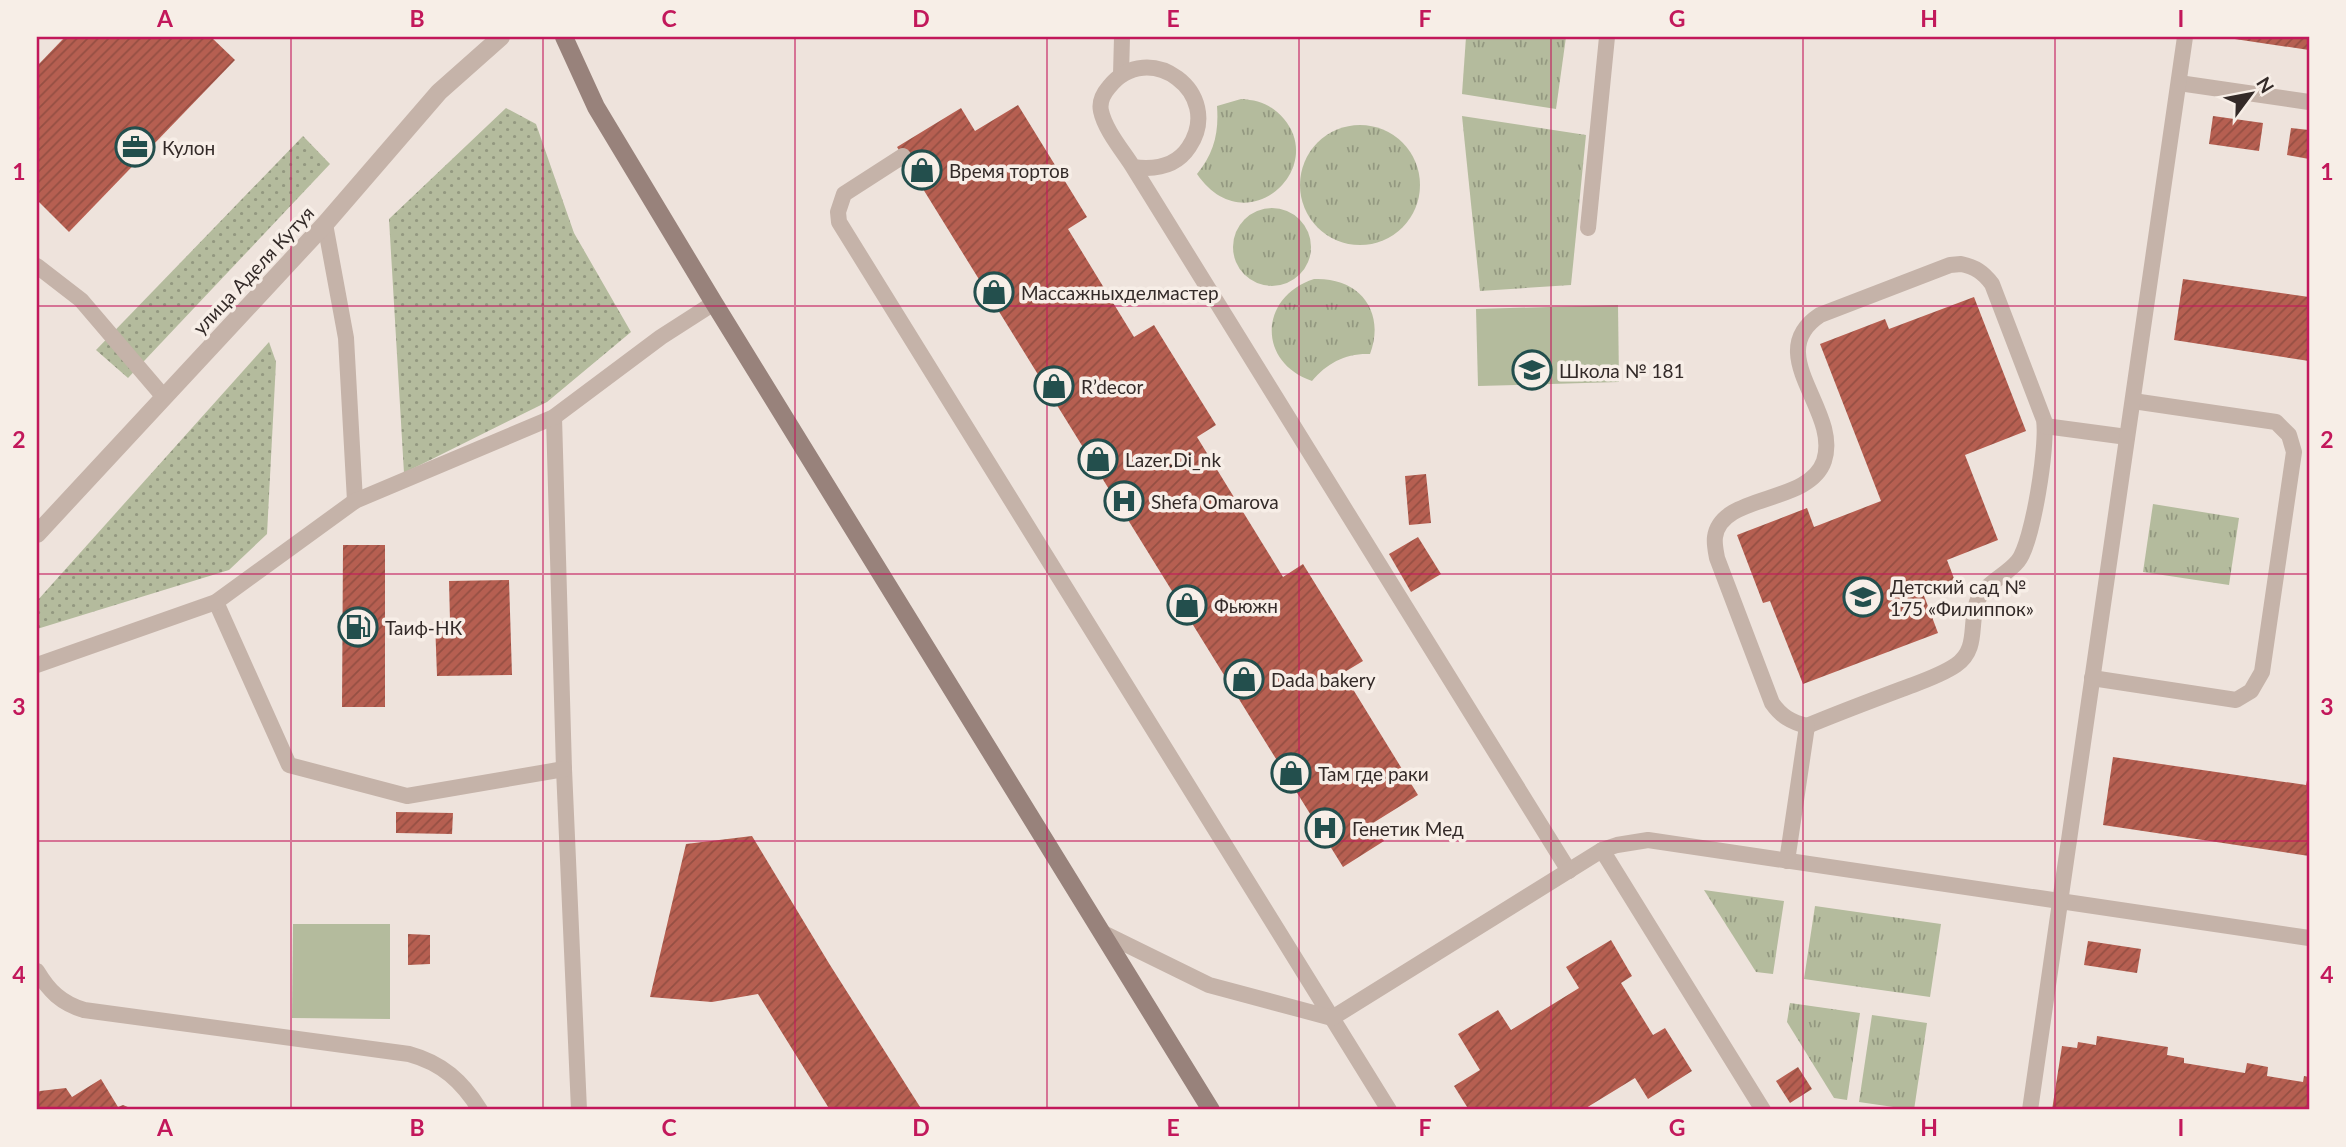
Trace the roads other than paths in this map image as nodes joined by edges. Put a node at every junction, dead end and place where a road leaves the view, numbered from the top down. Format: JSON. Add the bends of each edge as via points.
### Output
{"nodes":[{"id":1,"x":501,"y":37,"type":"edge"},
{"id":2,"x":564,"y":37,"type":"edge"},
{"id":3,"x":1122,"y":37,"type":"edge"},
{"id":4,"x":1607,"y":37,"type":"edge"},
{"id":5,"x":2185,"y":37,"type":"edge"},
{"id":6,"x":1121,"y":75,"type":"junction"},
{"id":7,"x":2179,"y":83,"type":"junction"},
{"id":8,"x":2309,"y":102,"type":"edge"},
{"id":9,"x":903,"y":156,"type":"dead end"},
{"id":10,"x":1133,"y":167,"type":"junction"},
{"id":11,"x":325,"y":224,"type":"junction"},
{"id":12,"x":1588,"y":228,"type":"dead end"},
{"id":13,"x":37,"y":266,"type":"edge"},
{"id":14,"x":714,"y":303,"type":"junction"},
{"id":15,"x":163,"y":396,"type":"junction"},
{"id":16,"x":2133,"y":401,"type":"junction"},
{"id":17,"x":554,"y":417,"type":"junction"},
{"id":18,"x":2045,"y":426,"type":"junction"},
{"id":19,"x":2127,"y":437,"type":"junction"},
{"id":20,"x":355,"y":501,"type":"junction"},
{"id":21,"x":37,"y":534,"type":"edge"},
{"id":22,"x":216,"y":602,"type":"junction"},
{"id":23,"x":37,"y":665,"type":"edge"},
{"id":24,"x":2092,"y":678,"type":"junction"},
{"id":25,"x":1807,"y":726,"type":"junction"},
{"id":26,"x":564,"y":769,"type":"junction"},
{"id":27,"x":1602,"y":850,"type":"junction"},
{"id":28,"x":1787,"y":861,"type":"junction"},
{"id":29,"x":1569,"y":871,"type":"junction"},
{"id":30,"x":2060,"y":901,"type":"junction"},
{"id":31,"x":1101,"y":932,"type":"junction"},
{"id":32,"x":2309,"y":939,"type":"edge"},
{"id":33,"x":37,"y":971,"type":"edge"},
{"id":34,"x":1332,"y":1018,"type":"junction"},
{"id":35,"x":480,"y":1110,"type":"edge"},
{"id":36,"x":579,"y":1110,"type":"edge"},
{"id":37,"x":1211,"y":1110,"type":"edge"},
{"id":38,"x":1389,"y":1110,"type":"edge"},
{"id":39,"x":1763,"y":1110,"type":"edge"},
{"id":40,"x":2030,"y":1110,"type":"edge"}],
"edges":[{"from":1,"to":11,"type":"street","name":"улица Аделя Кутуя","via":[[439,92]]},
{"from":2,"to":14,"type":"main road","via":[[596,107]]},
{"from":3,"to":6,"type":"lane"},
{"from":4,"to":12,"type":"lane"},
{"from":5,"to":7,"type":"lane"},
{"from":6,"to":10,"type":"lane","via":[[1102,97],[1100,107]]},
{"from":6,"to":10,"type":"lane","via":[[1149,68],[1176,76],[1195,98],[1198,112],[1194,141],[1175,162],[1161,168]]},
{"from":7,"to":8,"type":"lane"},
{"from":7,"to":16,"type":"lane"},
{"from":9,"to":34,"type":"lane","via":[[844,194],[839,222]]},
{"from":10,"to":29,"type":"lane"},
{"from":11,"to":15,"type":"street","name":"улица Аделя Кутуя"},
{"from":11,"to":20,"type":"lane","via":[[346,338]]},
{"from":13,"to":15,"type":"lane","via":[[80,300]]},
{"from":14,"to":17,"type":"lane"},
{"from":14,"to":31,"type":"main road"},
{"from":15,"to":21,"type":"street","name":"улица Аделя Кутуя"},
{"from":16,"to":19,"type":"lane"},
{"from":16,"to":24,"type":"lane","via":[[2276,422],[2289,435],[2294,452],[2262,672],[2251,691],[2236,700]]},
{"from":17,"to":20,"type":"lane"},
{"from":17,"to":26,"type":"lane"},
{"from":18,"to":19,"type":"lane"},
{"from":18,"to":25,"type":"lane","via":[[2029,539],[2014,565],[1980,598],[1969,651],[1958,664],[1936,676]]},
{"from":18,"to":25,"type":"lane","via":[[1992,284],[1972,266],[1950,265],[1821,315],[1801,333],[1798,358],[1825,429],[1823,464],[1814,477],[1794,489],[1726,517],[1714,539],[1717,558],[1772,703],[1785,717]]},
{"from":19,"to":24,"type":"lane"},
{"from":20,"to":22,"type":"lane"},
{"from":22,"to":23,"type":"lane"},
{"from":22,"to":26,"type":"lane","via":[[289,765],[407,796]]},
{"from":24,"to":30,"type":"lane"},
{"from":25,"to":28,"type":"lane"},
{"from":26,"to":36,"type":"lane"},
{"from":27,"to":28,"type":"lane","via":[[1648,840]]},
{"from":27,"to":29,"type":"lane"},
{"from":27,"to":39,"type":"lane"},
{"from":28,"to":30,"type":"lane"},
{"from":29,"to":34,"type":"lane"},
{"from":30,"to":32,"type":"lane"},
{"from":30,"to":40,"type":"lane"},
{"from":31,"to":34,"type":"lane","via":[[1209,985]]},
{"from":31,"to":37,"type":"main road"},
{"from":33,"to":35,"type":"lane","via":[[55,996],[84,1010],[426,1059],[459,1081]]},
{"from":34,"to":38,"type":"lane"}]}
